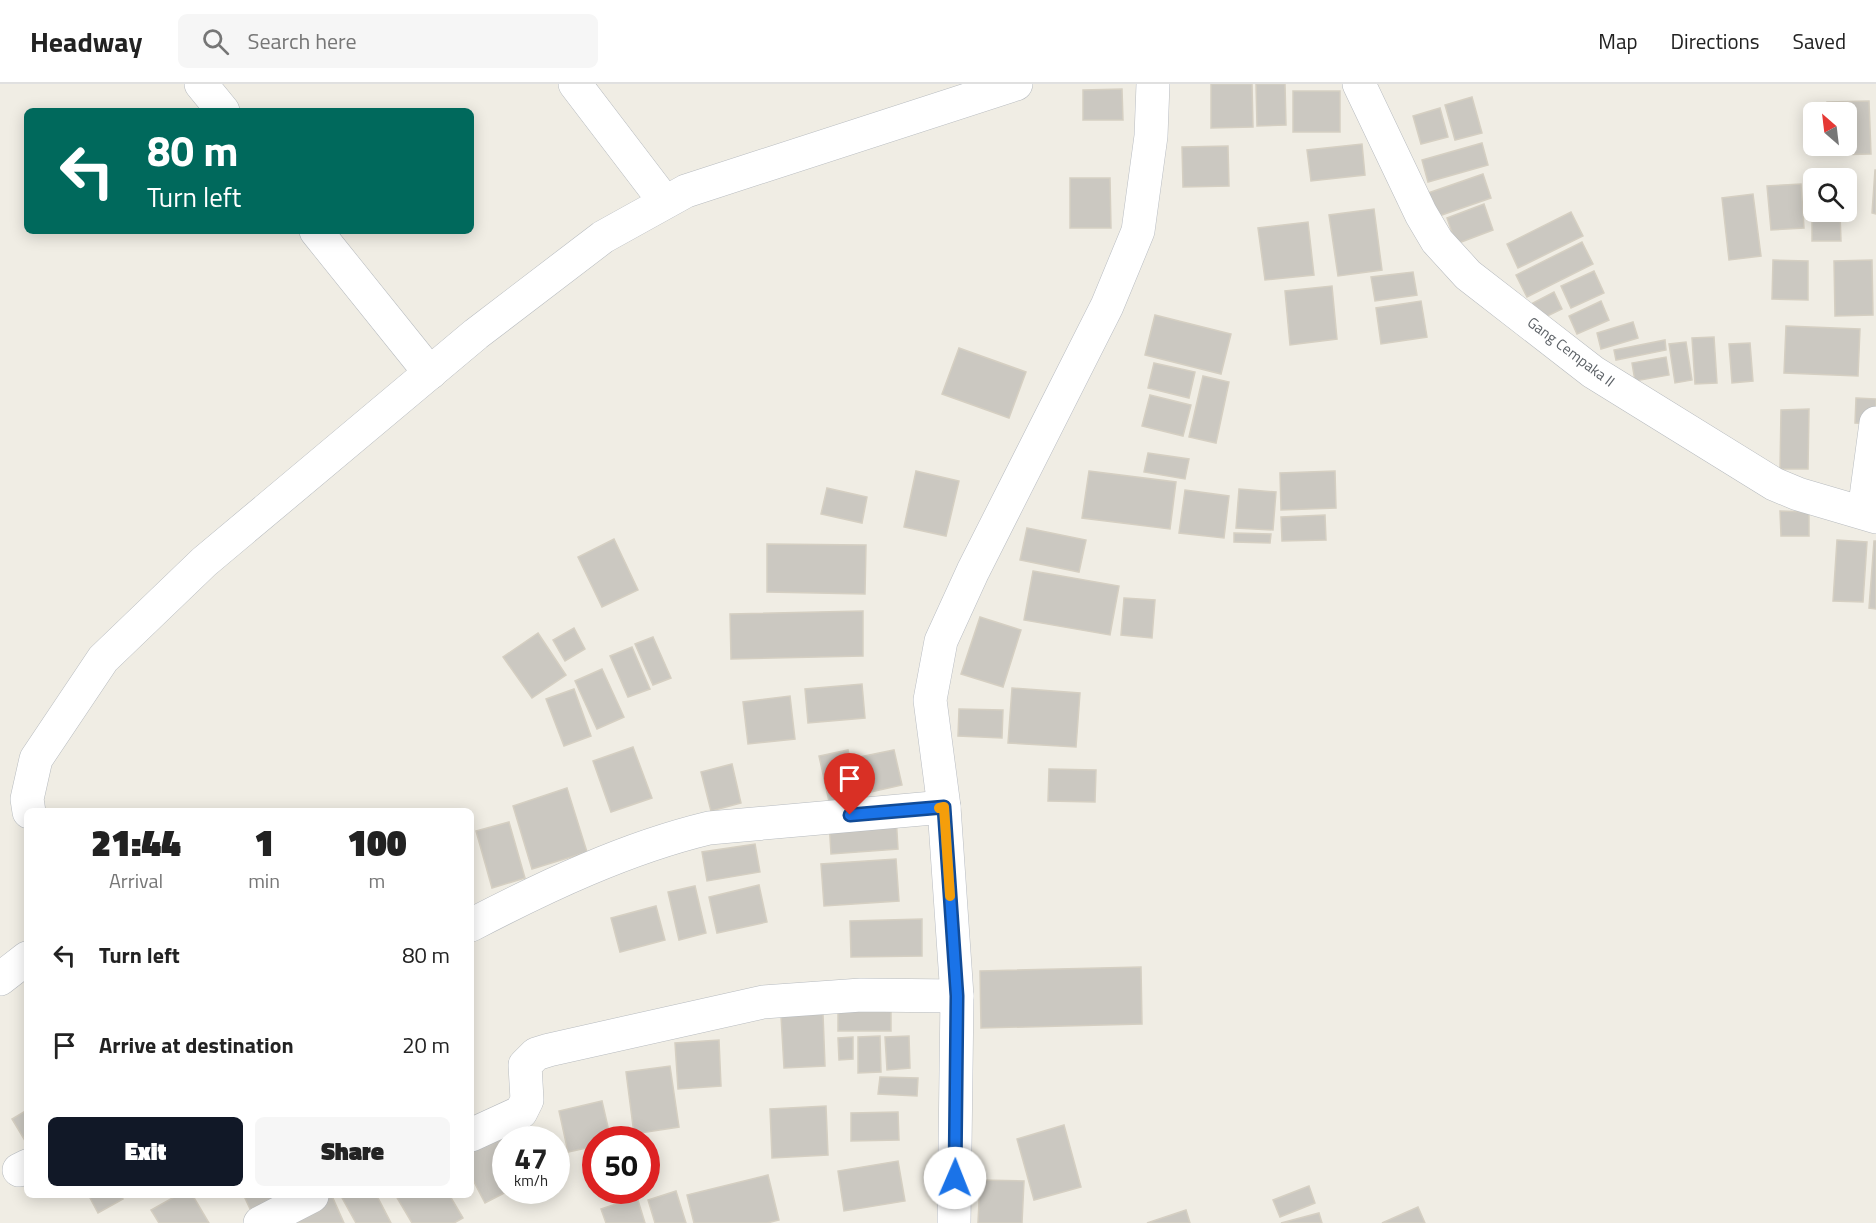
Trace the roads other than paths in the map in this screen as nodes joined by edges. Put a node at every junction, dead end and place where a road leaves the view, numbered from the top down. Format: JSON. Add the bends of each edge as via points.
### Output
{"nodes":[{"id":1,"x":201,"y":84,"type":"edge"},
{"id":2,"x":575,"y":84,"type":"edge"},
{"id":3,"x":1016,"y":84,"type":"edge"},
{"id":4,"x":1153,"y":84,"type":"edge"},
{"id":5,"x":1359,"y":84,"type":"edge"},
{"id":6,"x":221,"y":108,"type":"edge"},
{"id":7,"x":665,"y":202,"type":"junction"},
{"id":8,"x":318,"y":234,"type":"edge"},
{"id":9,"x":430,"y":373,"type":"junction"},
{"id":10,"x":1876,"y":423,"type":"edge"},
{"id":11,"x":1870,"y":514,"type":"edge"},
{"id":12,"x":944,"y":807,"type":"junction"},
{"id":13,"x":28,"y":808,"type":"edge"},
{"id":14,"x":474,"y":923,"type":"edge"},
{"id":15,"x":24,"y":960,"type":"edge"},
{"id":16,"x":0,"y":979,"type":"edge"},
{"id":17,"x":957,"y":996,"type":"junction"},
{"id":18,"x":474,"y":1135,"type":"edge"},
{"id":19,"x":308,"y":1198,"type":"edge"},
{"id":20,"x":260,"y":1223,"type":"edge"},
{"id":21,"x":954,"y":1223,"type":"edge"}],
"edges":[{"from":1,"to":6,"type":"street"},
{"from":2,"to":7,"type":"street"},
{"from":3,"to":7,"type":"street","via":[[686,191]]},
{"from":4,"to":12,"type":"street","via":[[1151,136],[1138,231],[1107,306],[941,641],[930,700]]},
{"from":5,"to":11,"type":"street","name":"Gang Cempaka II","via":[[1421,214],[1437,241],[1468,275],[1593,372],[1774,484]]},
{"from":7,"to":9,"type":"street","via":[[603,237]]},
{"from":8,"to":9,"type":"street"},
{"from":9,"to":13,"type":"street","via":[[204,562],[103,658],[36,759]]},
{"from":10,"to":11,"type":"street"},
{"from":12,"to":14,"type":"street","via":[[709,828],[676,836],[522,898]]},
{"from":12,"to":17,"type":"street"},
{"from":15,"to":16,"type":"street"},
{"from":17,"to":18,"type":"street","via":[[861,995],[763,1002],[549,1050],[536,1054],[525,1065],[526,1100],[521,1112]]},
{"from":17,"to":21,"type":"street"},
{"from":19,"to":20,"type":"street"}]}
